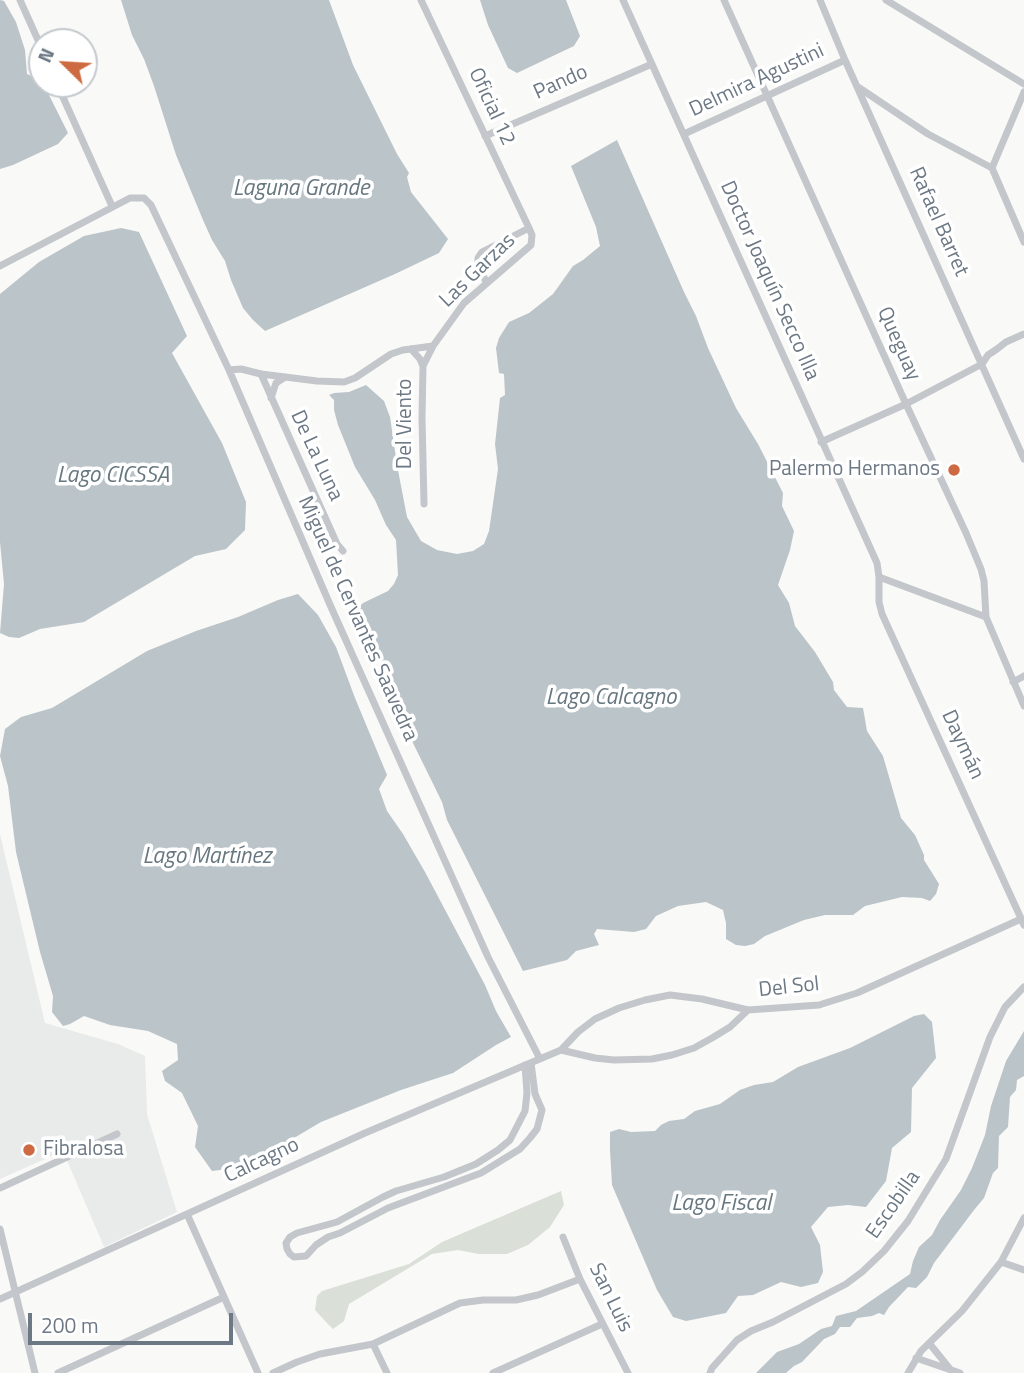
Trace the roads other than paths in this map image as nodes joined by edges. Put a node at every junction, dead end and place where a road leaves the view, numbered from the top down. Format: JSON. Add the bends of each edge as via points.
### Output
{"nodes":[{"id":1,"x":20,"y":0,"type":"edge"},
{"id":2,"x":421,"y":0,"type":"edge"},
{"id":3,"x":623,"y":0,"type":"edge"},
{"id":4,"x":724,"y":0,"type":"edge"},
{"id":5,"x":820,"y":0,"type":"edge"},
{"id":6,"x":886,"y":0,"type":"edge"},
{"id":7,"x":33,"y":28,"type":"edge"},
{"id":8,"x":845,"y":60,"type":"junction"},
{"id":9,"x":652,"y":64,"type":"junction"},
{"id":10,"x":1024,"y":84,"type":"edge"},
{"id":11,"x":858,"y":87,"type":"junction"},
{"id":12,"x":1024,"y":92,"type":"edge"},
{"id":13,"x":767,"y":96,"type":"junction"},
{"id":14,"x":63,"y":98,"type":"edge"},
{"id":15,"x":876,"y":98,"type":"junction"},
{"id":16,"x":866,"y":104,"type":"junction"},
{"id":17,"x":684,"y":134,"type":"junction"},
{"id":18,"x":485,"y":136,"type":"junction"},
{"id":19,"x":992,"y":168,"type":"junction"},
{"id":20,"x":112,"y":206,"type":"junction"},
{"id":21,"x":529,"y":228,"type":"junction"},
{"id":22,"x":1024,"y":242,"type":"edge"},
{"id":23,"x":1,"y":265,"type":"edge"},
{"id":24,"x":486,"y":282,"type":"junction"},
{"id":25,"x":1024,"y":334,"type":"edge"},
{"id":26,"x":433,"y":346,"type":"junction"},
{"id":27,"x":411,"y":349,"type":"junction"},
{"id":28,"x":982,"y":364,"type":"junction"},
{"id":29,"x":423,"y":366,"type":"junction"},
{"id":30,"x":229,"y":370,"type":"junction"},
{"id":31,"x":261,"y":374,"type":"junction"},
{"id":32,"x":285,"y":376,"type":"junction"},
{"id":33,"x":271,"y":398,"type":"junction"},
{"id":34,"x":906,"y":404,"type":"junction"},
{"id":35,"x":821,"y":442,"type":"junction"},
{"id":36,"x":1024,"y":459,"type":"edge"},
{"id":37,"x":424,"y":504,"type":"dead end"},
{"id":38,"x":343,"y":551,"type":"dead end"},
{"id":39,"x":880,"y":577,"type":"junction"},
{"id":40,"x":986,"y":617,"type":"junction"},
{"id":41,"x":1024,"y":676,"type":"edge"},
{"id":42,"x":1013,"y":681,"type":"junction"},
{"id":43,"x":1024,"y":706,"type":"edge"},
{"id":44,"x":1023,"y":922,"type":"edge"},
{"id":45,"x":1024,"y":987,"type":"edge"},
{"id":46,"x":748,"y":1010,"type":"junction"},
{"id":47,"x":561,"y":1050,"type":"junction"},
{"id":48,"x":540,"y":1059,"type":"junction"},
{"id":49,"x":528,"y":1064,"type":"junction"},
{"id":50,"x":117,"y":1134,"type":"dead end"},
{"id":51,"x":476,"y":1164,"type":"junction"},
{"id":52,"x":481,"y":1173,"type":"junction"},
{"id":53,"x":0,"y":1188,"type":"edge"},
{"id":54,"x":383,"y":1197,"type":"junction"},
{"id":55,"x":387,"y":1208,"type":"junction"},
{"id":56,"x":187,"y":1214,"type":"junction"},
{"id":57,"x":1024,"y":1218,"type":"edge"},
{"id":58,"x":0,"y":1229,"type":"edge"},
{"id":59,"x":563,"y":1237,"type":"dead end"},
{"id":60,"x":1001,"y":1262,"type":"junction"},
{"id":61,"x":1024,"y":1270,"type":"edge"},
{"id":62,"x":580,"y":1279,"type":"junction"},
{"id":63,"x":16,"y":1292,"type":"junction"},
{"id":64,"x":224,"y":1297,"type":"junction"},
{"id":65,"x":0,"y":1299,"type":"edge"},
{"id":66,"x":602,"y":1324,"type":"junction"},
{"id":67,"x":929,"y":1343,"type":"junction"},
{"id":68,"x":373,"y":1344,"type":"junction"},
{"id":69,"x":916,"y":1358,"type":"junction"},
{"id":70,"x":950,"y":1369,"type":"junction"},
{"id":71,"x":35,"y":1373,"type":"edge"},
{"id":72,"x":58,"y":1373,"type":"edge"},
{"id":73,"x":258,"y":1373,"type":"edge"},
{"id":74,"x":273,"y":1373,"type":"edge"},
{"id":75,"x":387,"y":1373,"type":"edge"},
{"id":76,"x":493,"y":1373,"type":"edge"},
{"id":77,"x":628,"y":1373,"type":"edge"},
{"id":78,"x":710,"y":1373,"type":"edge"},
{"id":79,"x":908,"y":1373,"type":"edge"},
{"id":80,"x":960,"y":1373,"type":"edge"}],
"edges":[{"from":1,"to":7,"type":"street"},
{"from":2,"to":18,"type":"street","name":"Oficial 12"},
{"from":3,"to":9,"type":"street","name":"Doctor Joaquín Secco Illa"},
{"from":4,"to":13,"type":"street","name":"Queguay"},
{"from":5,"to":8,"type":"street","name":"Rafael Barret"},
{"from":6,"to":10,"type":"street"},
{"from":8,"to":11,"type":"street","name":"Rafael Barret"},
{"from":8,"to":13,"type":"street","name":"Delmira Agustini"},
{"from":9,"to":17,"type":"street","name":"Doctor Joaquín Secco Illa"},
{"from":9,"to":18,"type":"street","name":"Pando"},
{"from":11,"to":15,"type":"street"},
{"from":11,"to":16,"type":"street","name":"Rafael Barret"},
{"from":12,"to":19,"type":"street"},
{"from":13,"to":17,"type":"street","name":"Delmira Agustini"},
{"from":13,"to":34,"type":"street","name":"Queguay"},
{"from":14,"to":20,"type":"street"},
{"from":15,"to":16,"type":"street"},
{"from":15,"to":19,"type":"street","via":[[928,134]]},
{"from":16,"to":28,"type":"street","name":"Rafael Barret"},
{"from":17,"to":35,"type":"street","name":"Doctor Joaquín Secco Illa"},
{"from":18,"to":21,"type":"street","name":"Oficial 12"},
{"from":19,"to":22,"type":"street"},
{"from":20,"to":23,"type":"street"},
{"from":20,"to":30,"type":"street","name":"Miguel de Cervantes Saavedra","via":[[140,197],[151,205]]},
{"from":21,"to":24,"type":"street","name":"Las Garzas","via":[[531,245]]},
{"from":21,"to":24,"type":"street","via":[[482,252],[478,264]]},
{"from":24,"to":26,"type":"street","name":"Las Garzas","via":[[464,303]]},
{"from":25,"to":28,"type":"street","via":[[1006,342]]},
{"from":26,"to":27,"type":"street"},
{"from":26,"to":29,"type":"street","name":"Las Garzas"},
{"from":27,"to":29,"type":"street","name":"Del Viento"},
{"from":27,"to":32,"type":"street","via":[[391,354],[344,382]]},
{"from":28,"to":34,"type":"street"},
{"from":28,"to":36,"type":"street","name":"Rafael Barret"},
{"from":29,"to":37,"type":"street","name":"Del Viento"},
{"from":30,"to":31,"type":"street"},
{"from":30,"to":48,"type":"street","name":"Miguel de Cervantes Saavedra","via":[[488,957]]},
{"from":31,"to":32,"type":"street"},
{"from":31,"to":33,"type":"street","name":"De La Luna"},
{"from":32,"to":33,"type":"street","via":[[276,383]]},
{"from":33,"to":38,"type":"street","name":"De La Luna"},
{"from":34,"to":35,"type":"street"},
{"from":34,"to":40,"type":"street","name":"Queguay","via":[[981,569]]},
{"from":35,"to":39,"type":"street","name":"Doctor Joaquín Secco Illa"},
{"from":39,"to":40,"type":"street"},
{"from":39,"to":44,"type":"street","name":"Daymán","via":[[882,614]]},
{"from":40,"to":42,"type":"street","name":"Queguay"},
{"from":41,"to":42,"type":"street"},
{"from":42,"to":43,"type":"street","name":"Queguay"},
{"from":44,"to":46,"type":"street","name":"Del Sol","via":[[844,998],[805,1007]]},
{"from":45,"to":78,"type":"street","name":"Escobilla","via":[[1005,1007],[990,1037],[946,1159],[884,1251],[846,1284],[737,1340]]},
{"from":46,"to":47,"type":"street","via":[[712,1038],[672,1055],[614,1060]]},
{"from":46,"to":47,"type":"street","name":"Del Sol","via":[[670,995],[645,1000],[595,1019]]},
{"from":47,"to":48,"type":"street","name":"Calcagno"},
{"from":48,"to":49,"type":"street","name":"Calcagno"},
{"from":49,"to":51,"type":"street","via":[[525,1111],[518,1127],[510,1140]]},
{"from":49,"to":52,"type":"street","via":[[542,1110],[537,1129],[520,1149]]},
{"from":49,"to":56,"type":"street","name":"Calcagno"},
{"from":50,"to":53,"type":"street"},
{"from":51,"to":52,"type":"street"},
{"from":51,"to":54,"type":"street"},
{"from":52,"to":55,"type":"street"},
{"from":54,"to":55,"type":"street"},
{"from":54,"to":55,"type":"street","via":[[337,1222],[297,1233],[286,1243],[287,1249],[294,1257],[306,1256],[321,1240]]},
{"from":56,"to":63,"type":"street","name":"Calcagno"},
{"from":56,"to":64,"type":"street"},
{"from":57,"to":60,"type":"street"},
{"from":58,"to":63,"type":"street"},
{"from":59,"to":62,"type":"street","name":"San Luis"},
{"from":60,"to":61,"type":"street"},
{"from":60,"to":67,"type":"street"},
{"from":62,"to":66,"type":"street","name":"San Luis"},
{"from":62,"to":68,"type":"street","via":[[516,1300],[460,1303]]},
{"from":63,"to":65,"type":"street","name":"Calcagno"},
{"from":63,"to":71,"type":"street"},
{"from":64,"to":72,"type":"street"},
{"from":64,"to":73,"type":"street"},
{"from":66,"to":76,"type":"street"},
{"from":66,"to":77,"type":"street","name":"San Luis"},
{"from":67,"to":69,"type":"street"},
{"from":67,"to":70,"type":"street"},
{"from":68,"to":74,"type":"street","via":[[320,1354]]},
{"from":68,"to":75,"type":"street"},
{"from":69,"to":70,"type":"street"},
{"from":69,"to":79,"type":"street"},
{"from":70,"to":80,"type":"street"}]}
